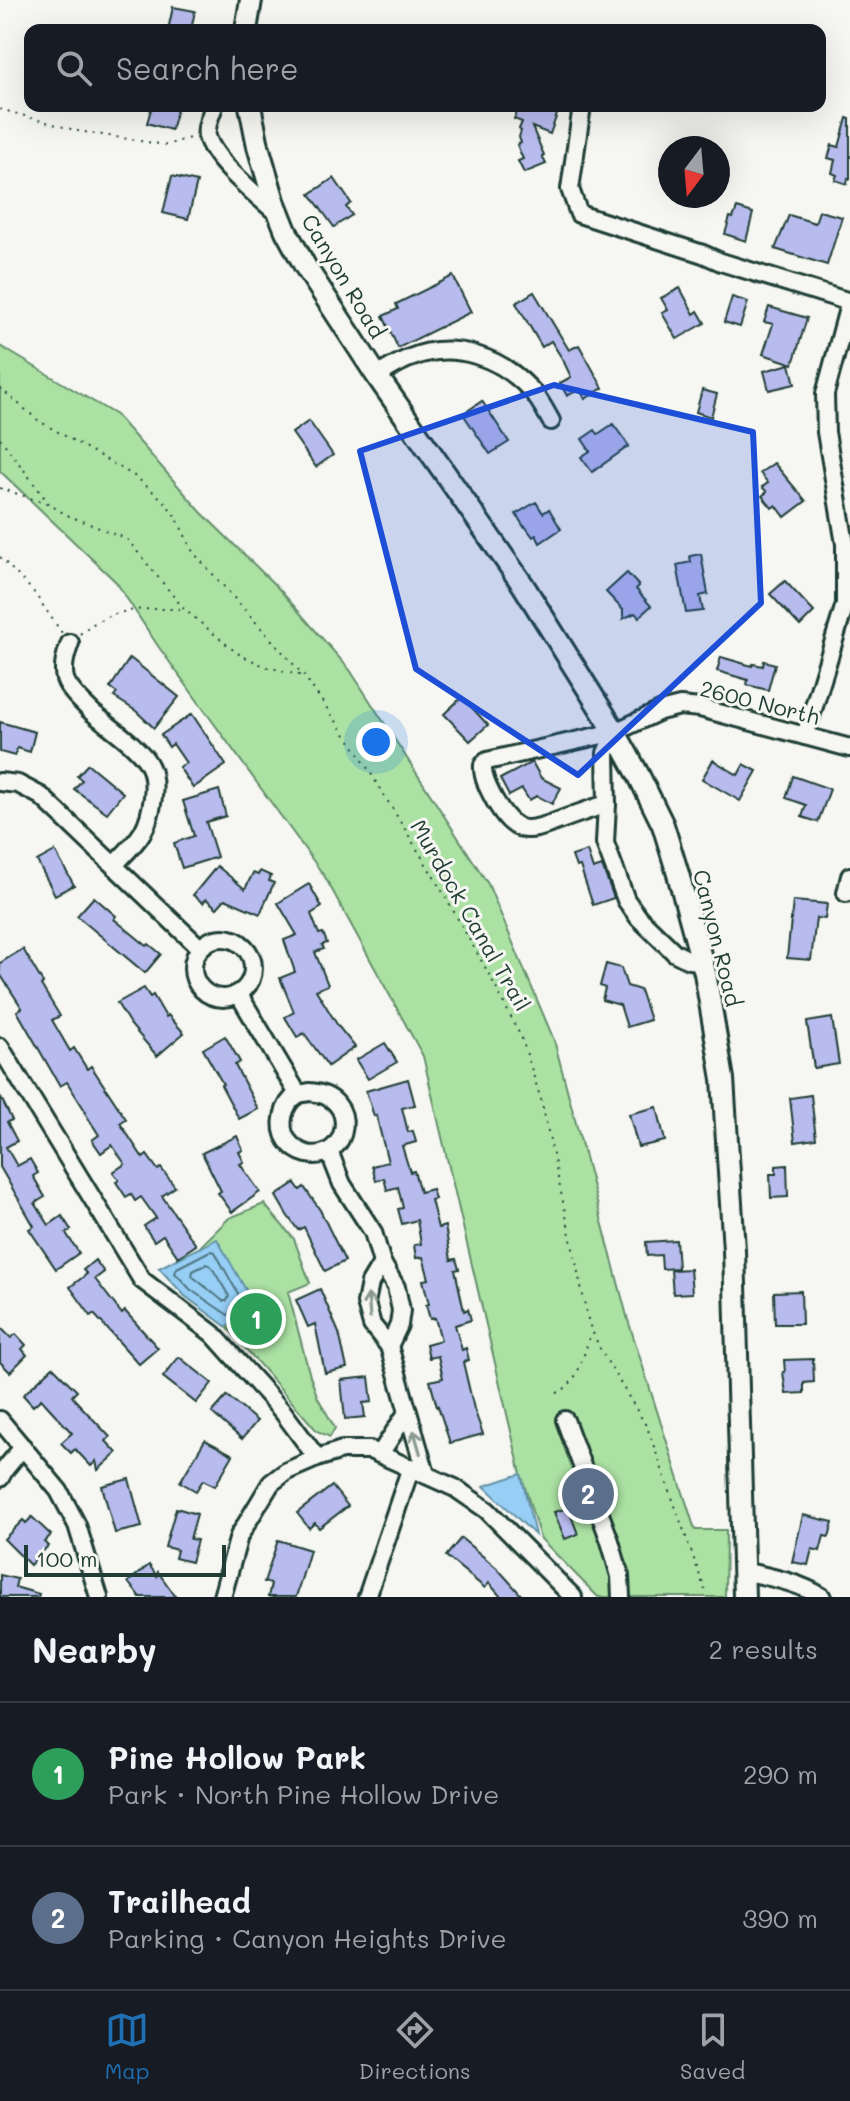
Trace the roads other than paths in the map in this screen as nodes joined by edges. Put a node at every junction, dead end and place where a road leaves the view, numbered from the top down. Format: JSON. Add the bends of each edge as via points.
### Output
{"nodes":[{"id":1,"x":251,"y":0,"type":"edge"},
{"id":2,"x":247,"y":24,"type":"edge"},
{"id":3,"x":212,"y":112,"type":"edge"},
{"id":4,"x":251,"y":112,"type":"edge"},
{"id":5,"x":581,"y":112,"type":"edge"},
{"id":6,"x":280,"y":216,"type":"junction"},
{"id":7,"x":850,"y":301,"type":"edge"},
{"id":8,"x":377,"y":376,"type":"junction"},
{"id":9,"x":551,"y":421,"type":"dead end"},
{"id":10,"x":847,"y":577,"type":"edge"},
{"id":11,"x":70,"y":643,"type":"road end"},
{"id":12,"x":615,"y":732,"type":"junction"},
{"id":13,"x":805,"y":736,"type":"junction"},
{"id":14,"x":850,"y":748,"type":"edge"},
{"id":15,"x":0,"y":782,"type":"edge"},
{"id":16,"x":607,"y":804,"type":"junction"},
{"id":17,"x":114,"y":865,"type":"junction"},
{"id":18,"x":200,"y":948,"type":"junction"},
{"id":19,"x":702,"y":961,"type":"junction"},
{"id":20,"x":238,"y":993,"type":"junction"},
{"id":21,"x":0,"y":1047,"type":"edge"},
{"id":22,"x":298,"y":1094,"type":"junction"},
{"id":23,"x":329,"y":1151,"type":"junction"},
{"id":24,"x":382,"y":1263,"type":"junction"},
{"id":25,"x":389,"y":1346,"type":"junction"},
{"id":26,"x":408,"y":1411,"type":"junction"},
{"id":27,"x":0,"y":1420,"type":"edge"},
{"id":28,"x":565,"y":1420,"type":"dead end"},
{"id":29,"x":23,"y":1447,"type":"junction"},
{"id":30,"x":380,"y":1454,"type":"junction"},
{"id":31,"x":317,"y":1458,"type":"junction"},
{"id":32,"x":419,"y":1470,"type":"junction"},
{"id":33,"x":0,"y":1478,"type":"edge"},
{"id":34,"x":743,"y":1571,"type":"junction"},
{"id":35,"x":99,"y":1597,"type":"edge"},
{"id":36,"x":222,"y":1597,"type":"edge"},
{"id":37,"x":367,"y":1597,"type":"edge"},
{"id":38,"x":573,"y":1597,"type":"edge"},
{"id":39,"x":621,"y":1597,"type":"edge"},
{"id":40,"x":744,"y":1597,"type":"edge"},
{"id":41,"x":822,"y":1597,"type":"edge"}],
"edges":[{"from":1,"to":2,"type":"main road"},
{"from":3,"to":6,"type":"street","via":[[206,133],[213,151]]},
{"from":4,"to":6,"type":"main road","name":"Canyon Road"},
{"from":5,"to":7,"type":"street","via":[[570,189],[579,214]]},
{"from":6,"to":8,"type":"main road","name":"Canyon Road","via":[[305,266]]},
{"from":7,"to":10,"type":"street","via":[[825,394]]},
{"from":8,"to":9,"type":"street","name":"Canyon Road","via":[[427,353],[478,355],[513,373]]},
{"from":8,"to":12,"type":"main road","name":"Canyon Road","via":[[523,585]]},
{"from":10,"to":13,"type":"street","via":[[845,604]]},
{"from":11,"to":17,"type":"street","via":[[65,680],[150,766],[154,787],[149,822]]},
{"from":12,"to":13,"type":"street","name":"2600 North","via":[[680,706]]},
{"from":12,"to":16,"type":"street","via":[[606,753]]},
{"from":12,"to":16,"type":"street","name":"2600 North","via":[[487,761],[482,770],[501,811],[524,830]]},
{"from":12,"to":19,"type":"main road","name":"Canyon Road","via":[[663,825]]},
{"from":13,"to":14,"type":"street","name":"2600 North"},
{"from":15,"to":17,"type":"street","via":[[41,796]]},
{"from":16,"to":19,"type":"street","via":[[605,843],[630,908],[682,958]]},
{"from":17,"to":18,"type":"street"},
{"from":18,"to":20,"type":"street","via":[[193,975],[203,990],[220,998]]},
{"from":18,"to":20,"type":"street","via":[[228,938],[246,949],[253,968]]},
{"from":19,"to":34,"type":"main road","name":"Canyon Road","via":[[723,1079],[729,1157]]},
{"from":20,"to":22,"type":"street"},
{"from":21,"to":31,"type":"street","via":[[142,1280],[213,1334]]},
{"from":22,"to":23,"type":"street","via":[[320,1093],[339,1105],[343,1134]]},
{"from":22,"to":23,"type":"street","via":[[283,1116],[286,1139],[305,1154]]},
{"from":23,"to":24,"type":"street","via":[[342,1184],[373,1232]]},
{"from":24,"to":25,"type":"street","via":[[401,1310]]},
{"from":25,"to":24,"type":"street","one_way":true,"via":[[372,1325],[366,1303]]},
{"from":25,"to":26,"type":"street"},
{"from":26,"to":30,"type":"street"},
{"from":32,"to":26,"type":"street","one_way":true},
{"from":27,"to":29,"type":"street"},
{"from":28,"to":39,"type":"street","via":[[610,1541]]},
{"from":29,"to":33,"type":"street"},
{"from":29,"to":35,"type":"street","via":[[59,1491],[77,1525]]},
{"from":30,"to":31,"type":"street","via":[[342,1450]]},
{"from":30,"to":32,"type":"street"},
{"from":31,"to":36,"type":"street","via":[[271,1483],[239,1536]]},
{"from":32,"to":37,"type":"street"},
{"from":32,"to":38,"type":"street","via":[[487,1510]]},
{"from":34,"to":40,"type":"main road","name":"Canyon Road"},
{"from":34,"to":41,"type":"street"}]}
